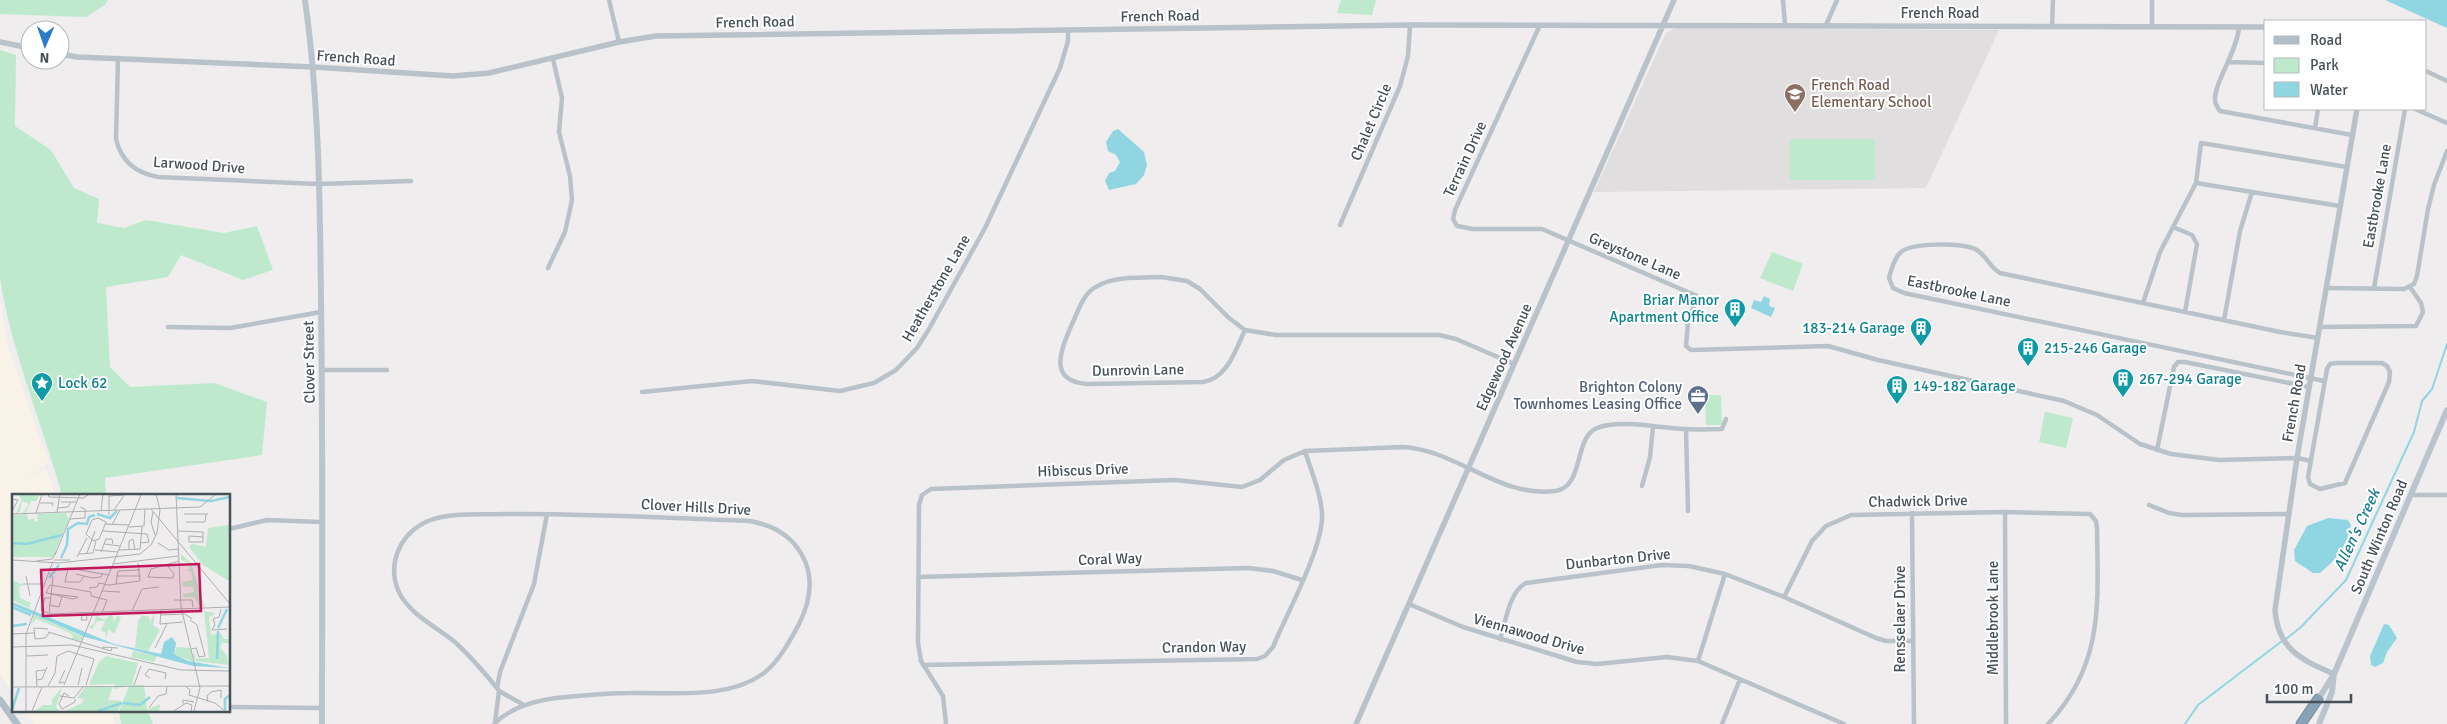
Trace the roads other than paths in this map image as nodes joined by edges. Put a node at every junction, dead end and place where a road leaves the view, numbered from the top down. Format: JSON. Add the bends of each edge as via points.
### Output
{"nodes":[{"id":1,"x":305,"y":0,"type":"edge"},
{"id":2,"x":609,"y":0,"type":"edge"},
{"id":3,"x":1674,"y":0,"type":"edge"},
{"id":4,"x":1783,"y":0,"type":"edge"},
{"id":5,"x":1837,"y":0,"type":"edge"},
{"id":6,"x":2052,"y":0,"type":"edge"},
{"id":7,"x":2152,"y":0,"type":"edge"},
{"id":8,"x":1410,"y":25,"type":"junction"},
{"id":9,"x":1540,"y":25,"type":"junction"},
{"id":10,"x":1663,"y":25,"type":"junction"},
{"id":11,"x":1785,"y":25,"type":"junction"},
{"id":12,"x":1826,"y":25,"type":"junction"},
{"id":13,"x":2052,"y":26,"type":"junction"},
{"id":14,"x":2152,"y":27,"type":"junction"},
{"id":15,"x":2239,"y":27,"type":"junction"},
{"id":16,"x":2264,"y":27,"type":"edge"},
{"id":17,"x":1068,"y":30,"type":"junction"},
{"id":18,"x":0,"y":42,"type":"edge"},
{"id":19,"x":619,"y":42,"type":"junction"},
{"id":20,"x":20,"y":46,"type":"edge"},
{"id":21,"x":70,"y":56,"type":"edge"},
{"id":22,"x":118,"y":58,"type":"junction"},
{"id":23,"x":553,"y":59,"type":"junction"},
{"id":24,"x":2229,"y":62,"type":"junction"},
{"id":25,"x":2264,"y":63,"type":"edge"},
{"id":26,"x":313,"y":67,"type":"junction"},
{"id":27,"x":2427,"y":71,"type":"edge"},
{"id":28,"x":2447,"y":81,"type":"edge"},
{"id":29,"x":2318,"y":110,"type":"edge"},
{"id":30,"x":2357,"y":110,"type":"edge"},
{"id":31,"x":2404,"y":110,"type":"edge"},
{"id":32,"x":2417,"y":110,"type":"edge"},
{"id":33,"x":2447,"y":123,"type":"edge"},
{"id":34,"x":2315,"y":128,"type":"junction"},
{"id":35,"x":2352,"y":135,"type":"junction"},
{"id":36,"x":2447,"y":151,"type":"edge"},
{"id":37,"x":2347,"y":167,"type":"junction"},
{"id":38,"x":411,"y":181,"type":"dead end"},
{"id":39,"x":2196,"y":183,"type":"junction"},
{"id":40,"x":319,"y":184,"type":"junction"},
{"id":41,"x":2252,"y":192,"type":"junction"},
{"id":42,"x":2340,"y":206,"type":"junction"},
{"id":43,"x":1340,"y":225,"type":"dead end"},
{"id":44,"x":2173,"y":227,"type":"junction"},
{"id":45,"x":1569,"y":240,"type":"junction"},
{"id":46,"x":548,"y":268,"type":"dead end"},
{"id":47,"x":2410,"y":287,"type":"junction"},
{"id":48,"x":2326,"y":288,"type":"junction"},
{"id":49,"x":2374,"y":288,"type":"junction"},
{"id":50,"x":2143,"y":303,"type":"junction"},
{"id":51,"x":321,"y":312,"type":"junction"},
{"id":52,"x":2185,"y":312,"type":"junction"},
{"id":53,"x":2224,"y":320,"type":"junction"},
{"id":54,"x":168,"y":327,"type":"dead end"},
{"id":55,"x":2320,"y":327,"type":"junction"},
{"id":56,"x":1245,"y":330,"type":"junction"},
{"id":57,"x":2318,"y":338,"type":"junction"},
{"id":58,"x":1514,"y":364,"type":"junction"},
{"id":59,"x":322,"y":370,"type":"junction"},
{"id":60,"x":387,"y":370,"type":"dead end"},
{"id":61,"x":2311,"y":378,"type":"junction"},
{"id":62,"x":2324,"y":381,"type":"junction"},
{"id":63,"x":2310,"y":387,"type":"junction"},
{"id":64,"x":642,"y":392,"type":"dead end"},
{"id":65,"x":2447,"y":410,"type":"edge"},
{"id":66,"x":1726,"y":419,"type":"dead end"},
{"id":67,"x":1653,"y":426,"type":"junction"},
{"id":68,"x":1686,"y":429,"type":"junction"},
{"id":69,"x":2157,"y":450,"type":"junction"},
{"id":70,"x":1305,"y":451,"type":"junction"},
{"id":71,"x":2297,"y":458,"type":"junction"},
{"id":72,"x":2311,"y":461,"type":"junction"},
{"id":73,"x":1469,"y":469,"type":"junction"},
{"id":74,"x":1642,"y":486,"type":"dead end"},
{"id":75,"x":2447,"y":494,"type":"edge"},
{"id":76,"x":2410,"y":495,"type":"junction"},
{"id":77,"x":2149,"y":505,"type":"dead end"},
{"id":78,"x":1688,"y":512,"type":"dead end"},
{"id":79,"x":2004,"y":512,"type":"junction"},
{"id":80,"x":1912,"y":513,"type":"junction"},
{"id":81,"x":547,"y":514,"type":"junction"},
{"id":82,"x":2288,"y":514,"type":"junction"},
{"id":83,"x":322,"y":522,"type":"junction"},
{"id":84,"x":230,"y":529,"type":"edge"},
{"id":85,"x":1725,"y":574,"type":"junction"},
{"id":86,"x":918,"y":576,"type":"junction"},
{"id":87,"x":1302,"y":580,"type":"junction"},
{"id":88,"x":1784,"y":597,"type":"junction"},
{"id":89,"x":1409,"y":604,"type":"junction"},
{"id":90,"x":1500,"y":639,"type":"junction"},
{"id":91,"x":1913,"y":642,"type":"junction"},
{"id":92,"x":1698,"y":662,"type":"junction"},
{"id":93,"x":923,"y":665,"type":"junction"},
{"id":94,"x":2334,"y":674,"type":"junction"},
{"id":95,"x":1740,"y":679,"type":"junction"},
{"id":96,"x":498,"y":690,"type":"junction"},
{"id":97,"x":2318,"y":699,"type":"junction"},
{"id":98,"x":0,"y":700,"type":"edge"},
{"id":99,"x":524,"y":705,"type":"junction"},
{"id":100,"x":230,"y":707,"type":"edge"},
{"id":101,"x":322,"y":708,"type":"junction"},
{"id":102,"x":495,"y":723,"type":"edge"},
{"id":103,"x":17,"y":724,"type":"edge"},
{"id":104,"x":322,"y":724,"type":"edge"},
{"id":105,"x":946,"y":724,"type":"edge"},
{"id":106,"x":1356,"y":724,"type":"edge"},
{"id":107,"x":1722,"y":724,"type":"edge"},
{"id":108,"x":1844,"y":724,"type":"edge"},
{"id":109,"x":1914,"y":724,"type":"edge"},
{"id":110,"x":2006,"y":724,"type":"edge"},
{"id":111,"x":2048,"y":724,"type":"edge"},
{"id":112,"x":2301,"y":724,"type":"edge"},
{"id":113,"x":2307,"y":724,"type":"edge"},
{"id":114,"x":2319,"y":724,"type":"edge"}],
"edges":[{"from":1,"to":26,"type":"main road","name":"Clover Street"},
{"from":2,"to":19,"type":"street"},
{"from":3,"to":10,"type":"street","name":"Edgewood Avenue"},
{"from":4,"to":11,"type":"street"},
{"from":5,"to":12,"type":"street"},
{"from":6,"to":13,"type":"street"},
{"from":7,"to":14,"type":"street"},
{"from":8,"to":9,"type":"street","name":"French Road"},
{"from":8,"to":17,"type":"street","name":"French Road"},
{"from":8,"to":43,"type":"street","name":"Chalet Circle","via":[[1408,56],[1400,86]]},
{"from":9,"to":10,"type":"street","name":"French Road"},
{"from":9,"to":45,"type":"street","name":"Terrain Drive","via":[[1453,220],[1457,226],[1466,229],[1542,229]]},
{"from":10,"to":11,"type":"street","name":"French Road"},
{"from":10,"to":45,"type":"street","name":"Edgewood Avenue"},
{"from":11,"to":12,"type":"street","name":"French Road"},
{"from":12,"to":13,"type":"street","name":"French Road"},
{"from":13,"to":14,"type":"street","name":"French Road"},
{"from":14,"to":15,"type":"street","name":"French Road"},
{"from":15,"to":16,"type":"street","name":"French Road"},
{"from":15,"to":24,"type":"street"},
{"from":17,"to":19,"type":"street","name":"French Road","via":[[656,36]]},
{"from":17,"to":64,"type":"street","name":"Heatherstone Lane","via":[[1060,68],[985,228],[918,348],[896,370],[874,383],[840,391],[752,381]]},
{"from":18,"to":20,"type":"street"},
{"from":19,"to":23,"type":"street","name":"French Road"},
{"from":21,"to":22,"type":"street","name":"French Road"},
{"from":22,"to":26,"type":"street","name":"French Road"},
{"from":22,"to":40,"type":"street","name":"Larwood Drive","via":[[116,139],[122,155],[135,169],[158,176]]},
{"from":23,"to":26,"type":"street","name":"French Road","via":[[489,73],[453,76]]},
{"from":23,"to":46,"type":"street","via":[[562,98],[559,132],[570,176],[572,200],[565,232]]},
{"from":24,"to":25,"type":"street"},
{"from":24,"to":34,"type":"street","via":[[2215,98],[2220,111]]},
{"from":26,"to":40,"type":"main road","name":"Clover Street"},
{"from":27,"to":28,"type":"street"},
{"from":29,"to":34,"type":"street"},
{"from":30,"to":35,"type":"street","name":"French Road"},
{"from":31,"to":49,"type":"street","name":"Eastbrooke Lane"},
{"from":32,"to":33,"type":"street"},
{"from":34,"to":35,"type":"street"},
{"from":35,"to":37,"type":"street","name":"French Road"},
{"from":36,"to":47,"type":"street","via":[[2434,185],[2417,276]]},
{"from":37,"to":39,"type":"street","via":[[2201,144]]},
{"from":37,"to":42,"type":"street","name":"French Road"},
{"from":38,"to":40,"type":"street","name":"Larwood Drive"},
{"from":39,"to":41,"type":"street"},
{"from":39,"to":44,"type":"street"},
{"from":40,"to":51,"type":"main road","name":"Clover Street"},
{"from":41,"to":42,"type":"street"},
{"from":41,"to":53,"type":"street","via":[[2240,231]]},
{"from":42,"to":48,"type":"street","name":"French Road"},
{"from":44,"to":50,"type":"street","via":[[2156,259]]},
{"from":44,"to":52,"type":"street","via":[[2192,235],[2197,244]]},
{"from":45,"to":58,"type":"street","name":"Edgewood Avenue"},
{"from":45,"to":69,"type":"street","name":"Greystone Lane","via":[[1697,296],[1688,322],[1686,346],[1691,350],[1813,346],[1841,349],[2064,401],[2097,415],[2132,439]]},
{"from":47,"to":49,"type":"street"},
{"from":47,"to":55,"type":"street","via":[[2423,312],[2416,326]]},
{"from":48,"to":49,"type":"street"},
{"from":48,"to":55,"type":"street","name":"French Road"},
{"from":50,"to":52,"type":"street","name":"Eastbrooke Lane"},
{"from":50,"to":61,"type":"street","name":"Eastbrooke Lane","via":[[2000,273],[1983,254],[1962,246],[1907,248],[1896,259],[1889,278],[1893,288],[1904,293]]},
{"from":51,"to":54,"type":"street","via":[[230,328]]},
{"from":51,"to":59,"type":"main road","name":"Clover Street"},
{"from":52,"to":53,"type":"street","name":"Eastbrooke Lane"},
{"from":53,"to":57,"type":"street","name":"Eastbrooke Lane"},
{"from":55,"to":57,"type":"street","name":"French Road"},
{"from":56,"to":56,"type":"street","name":"Dunrovin Lane","via":[[1200,289],[1187,282],[1161,277],[1117,279],[1101,284],[1085,297],[1061,352],[1060,364],[1066,376],[1082,383],[1208,381],[1222,372]]},
{"from":56,"to":58,"type":"street","name":"Dunrovin Lane","via":[[1276,335],[1439,335]]},
{"from":57,"to":61,"type":"street","name":"French Road"},
{"from":58,"to":73,"type":"street","name":"Edgewood Avenue"},
{"from":59,"to":60,"type":"street"},
{"from":59,"to":83,"type":"main road","name":"Clover Street"},
{"from":61,"to":62,"type":"street","name":"Eastbrooke Lane"},
{"from":61,"to":63,"type":"street","name":"French Road"},
{"from":62,"to":72,"type":"street"},
{"from":62,"to":72,"type":"street","via":[[2326,369],[2336,362],[2382,363],[2390,372],[2389,382],[2344,483],[2326,489],[2314,488],[2308,477]]},
{"from":63,"to":69,"type":"street","via":[[2178,362],[2174,367]]},
{"from":63,"to":71,"type":"street","name":"French Road"},
{"from":65,"to":76,"type":"main road","name":"South Winton Road"},
{"from":66,"to":68,"type":"street","name":"Hibiscus Drive","via":[[1722,429]]},
{"from":67,"to":68,"type":"street","name":"Hibiscus Drive"},
{"from":67,"to":73,"type":"street","name":"Hibiscus Drive","via":[[1598,427],[1586,440],[1570,482],[1556,490],[1525,490]]},
{"from":67,"to":74,"type":"street","via":[[1650,457]]},
{"from":68,"to":78,"type":"street"},
{"from":69,"to":71,"type":"street","name":"Greystone Lane","via":[[2190,458]]},
{"from":70,"to":73,"type":"street","name":"Hibiscus Drive","via":[[1416,448]]},
{"from":70,"to":86,"type":"street","name":"Hibiscus Drive","via":[[1284,460],[1260,480],[1242,487],[1175,480],[931,489],[922,495],[919,505]]},
{"from":70,"to":87,"type":"street","name":"Crandon Way","via":[[1322,516],[1319,538]]},
{"from":71,"to":72,"type":"street","name":"Greystone Lane"},
{"from":71,"to":82,"type":"street","name":"French Road"},
{"from":73,"to":89,"type":"street","name":"Edgewood Avenue"},
{"from":75,"to":76,"type":"street"},
{"from":76,"to":94,"type":"main road","name":"South Winton Road"},
{"from":77,"to":82,"type":"street","via":[[2182,515]]},
{"from":79,"to":80,"type":"street","name":"Chadwick Drive"},
{"from":79,"to":110,"type":"street","name":"Middlebrook Lane"},
{"from":79,"to":111,"type":"street","name":"Chadwick Drive","via":[[2083,512],[2094,517],[2097,529],[2095,636],[2082,674]]},
{"from":80,"to":88,"type":"street","name":"Chadwick Drive","via":[[1861,514],[1826,526],[1808,546]]},
{"from":80,"to":91,"type":"street","name":"Rensselaer Drive"},
{"from":81,"to":96,"type":"street","via":[[534,584],[500,672]]},
{"from":81,"to":96,"type":"street","name":"Clover Hills Drive","via":[[466,515],[430,521],[404,540],[395,560],[396,583],[404,600],[462,649]]},
{"from":81,"to":99,"type":"street","name":"Clover Hills Drive","via":[[760,523],[778,530],[796,546],[808,570],[810,590],[805,610],[786,646],[772,666],[749,682],[716,691],[585,694]]},
{"from":82,"to":94,"type":"street","name":"French Road","via":[[2275,610],[2282,638],[2303,659]]},
{"from":83,"to":84,"type":"street","via":[[267,520]]},
{"from":83,"to":101,"type":"main road","name":"Clover Street"},
{"from":85,"to":88,"type":"street","name":"Dunbarton Drive"},
{"from":85,"to":90,"type":"street","name":"Dunbarton Drive","via":[[1689,566],[1662,565],[1534,580],[1519,586],[1514,594]]},
{"from":85,"to":92,"type":"street"},
{"from":86,"to":87,"type":"street","name":"Coral Way","via":[[1248,568]]},
{"from":86,"to":93,"type":"street","name":"Hibiscus Drive","via":[[918,643]]},
{"from":87,"to":93,"type":"street","name":"Crandon Way","via":[[1273,646],[1262,658]]},
{"from":88,"to":91,"type":"street","name":"Dunbarton Drive","via":[[1876,638]]},
{"from":89,"to":90,"type":"street","name":"Viennawood Drive"},
{"from":89,"to":106,"type":"street","name":"Edgewood Avenue"},
{"from":90,"to":92,"type":"street","name":"Viennawood Drive","via":[[1584,664],[1666,657]]},
{"from":91,"to":109,"type":"street","name":"Rensselaer Drive"},
{"from":92,"to":95,"type":"street","name":"Viennawood Drive"},
{"from":93,"to":105,"type":"street","name":"Hibiscus Drive","via":[[943,696]]},
{"from":94,"to":97,"type":"main road","name":"South Winton Road"},
{"from":94,"to":114,"type":"main road","name":"South Winton Road","via":[[2332,692]]},
{"from":95,"to":107,"type":"street"},
{"from":95,"to":108,"type":"street","name":"Viennawood Drive"},
{"from":96,"to":99,"type":"street","name":"Clover Hills Drive"},
{"from":96,"to":102,"type":"street","name":"Clover Hills Drive"},
{"from":97,"to":112,"type":"highway"},
{"from":97,"to":113,"type":"main road","name":"South Winton Road"},
{"from":98,"to":103,"type":"main road"},
{"from":99,"to":102,"type":"street","name":"Clover Hills Drive","via":[[509,711]]},
{"from":100,"to":101,"type":"street"},
{"from":101,"to":104,"type":"main road","name":"Clover Street"}]}
